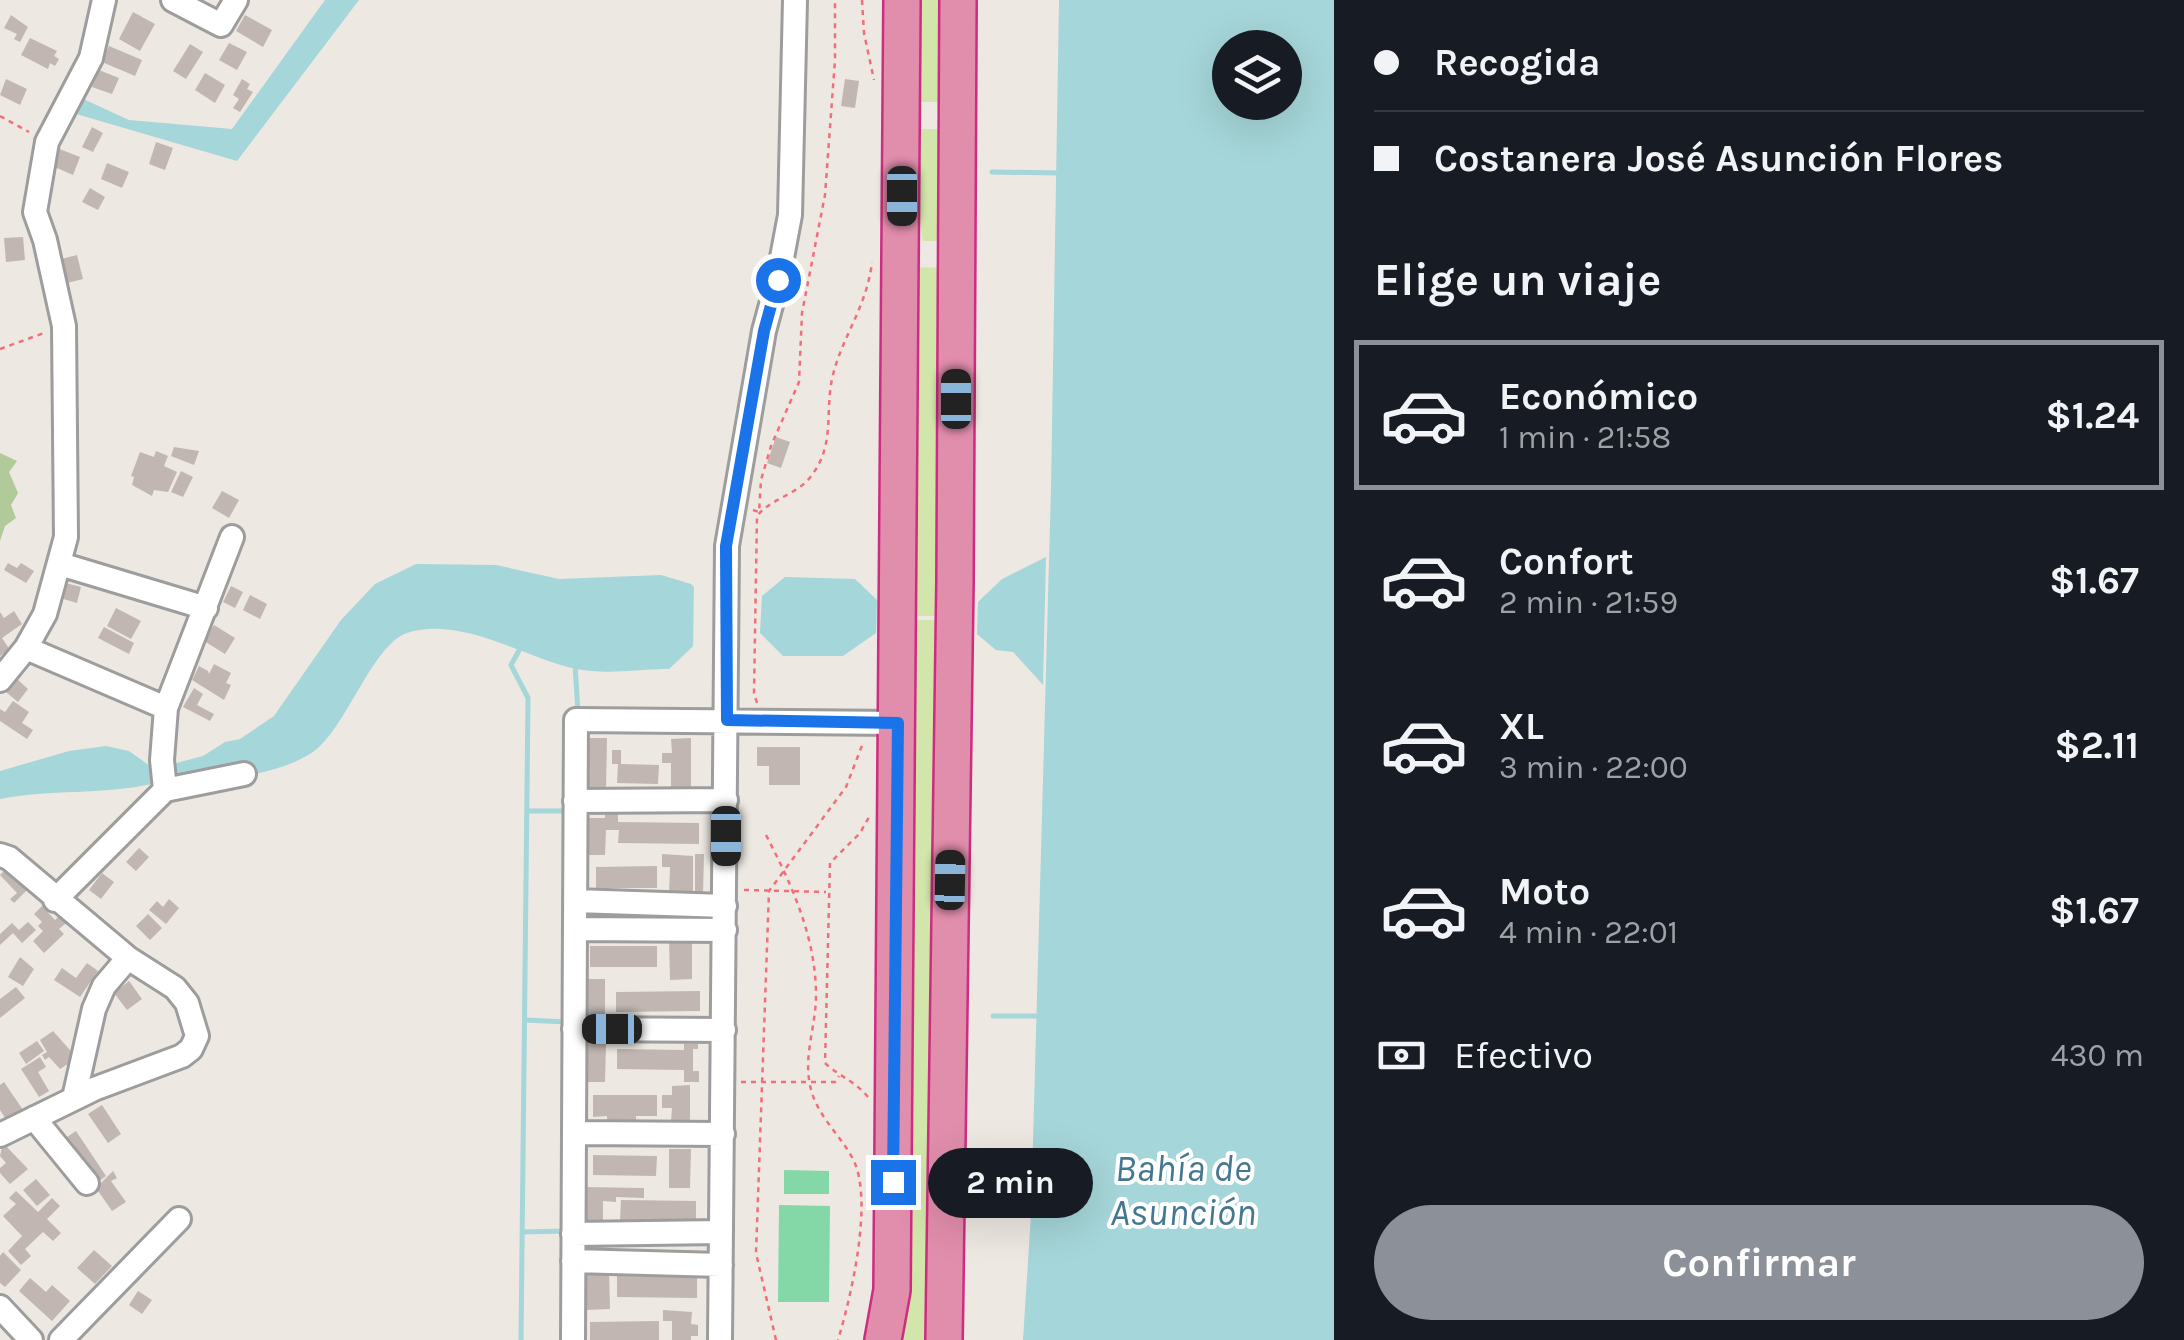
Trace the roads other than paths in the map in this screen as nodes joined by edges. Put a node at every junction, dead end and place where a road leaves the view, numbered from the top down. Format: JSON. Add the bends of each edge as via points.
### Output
{"nodes":[{"id":1,"x":104,"y":0,"type":"edge"},
{"id":2,"x":174,"y":0,"type":"edge"},
{"id":3,"x":236,"y":0,"type":"edge"},
{"id":4,"x":795,"y":0,"type":"edge"},
{"id":5,"x":902,"y":0,"type":"edge"},
{"id":6,"x":958,"y":0,"type":"edge"},
{"id":7,"x":890,"y":105,"type":"junction"},
{"id":8,"x":958,"y":119,"type":"junction"},
{"id":9,"x":902,"y":196,"type":"junction"},
{"id":10,"x":956,"y":253,"type":"junction"},
{"id":11,"x":232,"y":537,"type":"dead end"},
{"id":12,"x":60,"y":564,"type":"junction"},
{"id":13,"x":206,"y":608,"type":"junction"},
{"id":14,"x":26,"y":648,"type":"junction"},
{"id":15,"x":0,"y":680,"type":"edge"},
{"id":16,"x":166,"y":708,"type":"junction"},
{"id":17,"x":727,"y":720,"type":"junction"},
{"id":18,"x":882,"y":727,"type":"junction"},
{"id":19,"x":244,"y":774,"type":"dead end"},
{"id":20,"x":163,"y":778,"type":"junction"},
{"id":21,"x":726,"y":800,"type":"junction"},
{"id":22,"x":575,"y":801,"type":"junction"},
{"id":23,"x":0,"y":855,"type":"edge"},
{"id":24,"x":731,"y":898,"type":"junction"},
{"id":25,"x":56,"y":900,"type":"junction"},
{"id":26,"x":575,"y":901,"type":"junction"},
{"id":27,"x":574,"y":929,"type":"junction"},
{"id":28,"x":725,"y":930,"type":"junction"},
{"id":29,"x":128,"y":958,"type":"junction"},
{"id":30,"x":574,"y":1029,"type":"junction"},
{"id":31,"x":724,"y":1030,"type":"junction"},
{"id":32,"x":74,"y":1098,"type":"junction"},
{"id":33,"x":34,"y":1118,"type":"junction"},
{"id":34,"x":0,"y":1134,"type":"edge"},
{"id":35,"x":574,"y":1134,"type":"junction"},
{"id":36,"x":722,"y":1134,"type":"junction"},
{"id":37,"x":87,"y":1183,"type":"dead end"},
{"id":38,"x":179,"y":1219,"type":"dead end"},
{"id":39,"x":722,"y":1232,"type":"junction"},
{"id":40,"x":573,"y":1234,"type":"junction"},
{"id":41,"x":573,"y":1261,"type":"junction"},
{"id":42,"x":721,"y":1264,"type":"junction"},
{"id":43,"x":0,"y":1307,"type":"edge"},
{"id":44,"x":31,"y":1340,"type":"edge"},
{"id":45,"x":61,"y":1340,"type":"edge"},
{"id":46,"x":573,"y":1340,"type":"edge"},
{"id":47,"x":720,"y":1340,"type":"edge"},
{"id":48,"x":883,"y":1340,"type":"edge"},
{"id":49,"x":944,"y":1340,"type":"edge"}],
"edges":[{"from":1,"to":12,"type":"street","via":[[91,58],[47,142],[35,212],[64,326],[66,536]]},
{"from":2,"to":3,"type":"street","via":[[220,25]]},
{"from":4,"to":17,"type":"street","via":[[790,215],[726,546]]},
{"from":5,"to":7,"type":"highway"},
{"from":6,"to":8,"type":"highway"},
{"from":7,"to":8,"type":"highway"},
{"from":7,"to":9,"type":"highway"},
{"from":8,"to":10,"type":"highway"},
{"from":9,"to":10,"type":"highway","via":[[913,213],[916,250]]},
{"from":9,"to":18,"type":"highway","via":[[898,664]]},
{"from":10,"to":49,"type":"highway"},
{"from":11,"to":13,"type":"street"},
{"from":12,"to":13,"type":"street"},
{"from":12,"to":14,"type":"street"},
{"from":13,"to":16,"type":"street"},
{"from":14,"to":15,"type":"street"},
{"from":14,"to":16,"type":"street"},
{"from":16,"to":20,"type":"street"},
{"from":17,"to":18,"type":"street"},
{"from":17,"to":21,"type":"street"},
{"from":17,"to":22,"type":"street","via":[[576,720]]},
{"from":18,"to":48,"type":"highway","via":[[892,1290]]},
{"from":19,"to":20,"type":"street"},
{"from":20,"to":25,"type":"street"},
{"from":21,"to":22,"type":"street"},
{"from":21,"to":24,"type":"street"},
{"from":22,"to":26,"type":"street"},
{"from":23,"to":25,"type":"street"},
{"from":24,"to":26,"type":"street"},
{"from":24,"to":28,"type":"street"},
{"from":25,"to":29,"type":"street"},
{"from":26,"to":27,"type":"street"},
{"from":27,"to":28,"type":"street"},
{"from":27,"to":30,"type":"street"},
{"from":28,"to":31,"type":"street"},
{"from":29,"to":32,"type":"street","via":[[94,1009]]},
{"from":29,"to":32,"type":"street","via":[[175,988],[198,1036],[182,1056]]},
{"from":30,"to":31,"type":"street"},
{"from":30,"to":35,"type":"street"},
{"from":31,"to":36,"type":"street"},
{"from":32,"to":33,"type":"street"},
{"from":33,"to":34,"type":"street"},
{"from":33,"to":37,"type":"street"},
{"from":35,"to":36,"type":"street"},
{"from":35,"to":40,"type":"street"},
{"from":36,"to":39,"type":"street"},
{"from":38,"to":45,"type":"street"},
{"from":39,"to":40,"type":"street"},
{"from":39,"to":42,"type":"street"},
{"from":40,"to":41,"type":"street"},
{"from":41,"to":42,"type":"street"},
{"from":41,"to":46,"type":"street"},
{"from":42,"to":47,"type":"street"},
{"from":43,"to":44,"type":"street"}]}
